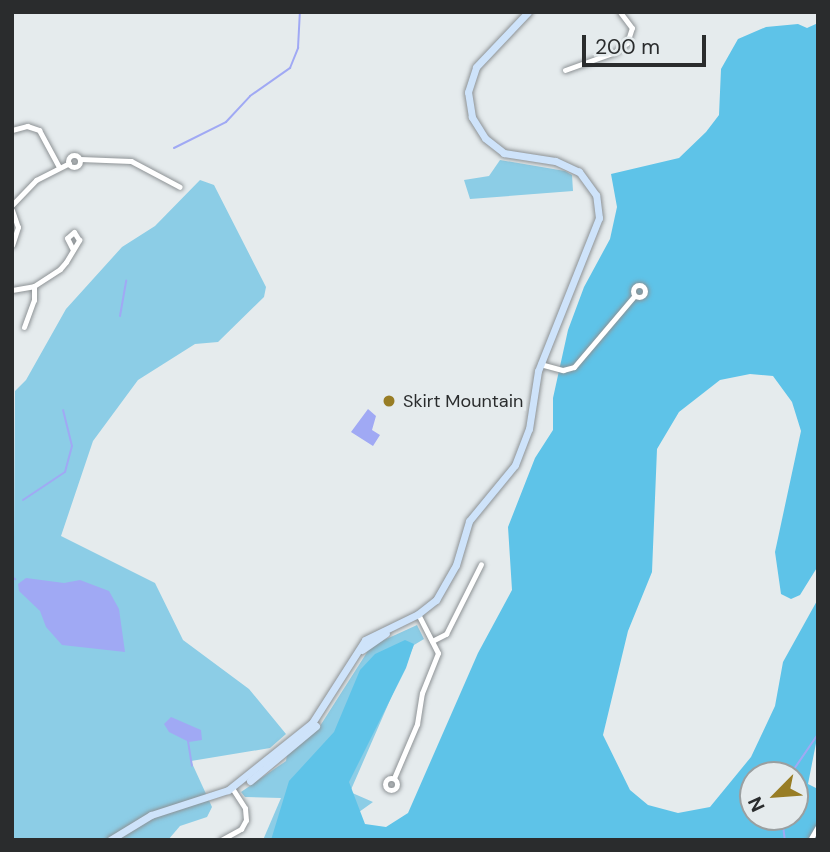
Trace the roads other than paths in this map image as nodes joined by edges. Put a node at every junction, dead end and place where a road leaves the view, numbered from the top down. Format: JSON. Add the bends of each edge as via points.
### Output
{"nodes":[{"id":1,"x":528,"y":12,"type":"edge"},
{"id":2,"x":620,"y":12,"type":"edge"},
{"id":3,"x":565,"y":71,"type":"dead end"},
{"id":4,"x":12,"y":130,"type":"edge"},
{"id":5,"x":59,"y":167,"type":"junction"},
{"id":6,"x":180,"y":187,"type":"dead end"},
{"id":7,"x":12,"y":205,"type":"edge"},
{"id":8,"x":12,"y":210,"type":"edge"},
{"id":9,"x":12,"y":245,"type":"edge"},
{"id":10,"x":73,"y":250,"type":"dead end"},
{"id":11,"x":33,"y":286,"type":"junction"},
{"id":12,"x":12,"y":290,"type":"edge"},
{"id":13,"x":635,"y":295,"type":"dead end"},
{"id":14,"x":24,"y":327,"type":"dead end"},
{"id":15,"x":540,"y":364,"type":"junction"},
{"id":16,"x":481,"y":564,"type":"dead end"},
{"id":17,"x":419,"y":616,"type":"junction"},
{"id":18,"x":432,"y":641,"type":"junction"},
{"id":19,"x":394,"y":778,"type":"dead end"},
{"id":20,"x":233,"y":790,"type":"junction"},
{"id":21,"x":818,"y":826,"type":"edge"},
{"id":22,"x":110,"y":840,"type":"edge"},
{"id":23,"x":116,"y":840,"type":"edge"},
{"id":24,"x":221,"y":840,"type":"edge"},
{"id":25,"x":810,"y":840,"type":"edge"}],
"edges":[{"from":1,"to":15,"type":"street","via":[[476,67],[468,92],[472,117],[485,138],[504,153],[555,161],[579,172],[593,189],[599,210],[597,231]]},
{"from":2,"to":3,"type":"street","via":[[632,28],[627,43]]},
{"from":4,"to":5,"type":"street","via":[[23,126],[39,130]]},
{"from":5,"to":6,"type":"street","via":[[69,163],[72,155],[141,163]]},
{"from":5,"to":7,"type":"street","via":[[36,180]]},
{"from":8,"to":9,"type":"street","via":[[18,226]]},
{"from":10,"to":11,"type":"street","via":[[60,269]]},
{"from":11,"to":12,"type":"street"},
{"from":11,"to":14,"type":"street","via":[[34,300]]},
{"from":13,"to":15,"type":"street","via":[[574,367],[563,370]]},
{"from":15,"to":17,"type":"street","via":[[524,446],[503,483],[473,515],[440,603]]},
{"from":16,"to":18,"type":"street","via":[[446,634]]},
{"from":17,"to":18,"type":"street"},
{"from":17,"to":20,"type":"street","via":[[368,643],[316,726]]},
{"from":18,"to":19,"type":"street","via":[[437,656],[422,693],[417,724]]},
{"from":20,"to":22,"type":"street","via":[[144,818]]},
{"from":20,"to":23,"type":"street","via":[[208,805],[152,819]]},
{"from":20,"to":24,"type":"street","via":[[246,820],[242,829]]},
{"from":21,"to":25,"type":"street"}]}
